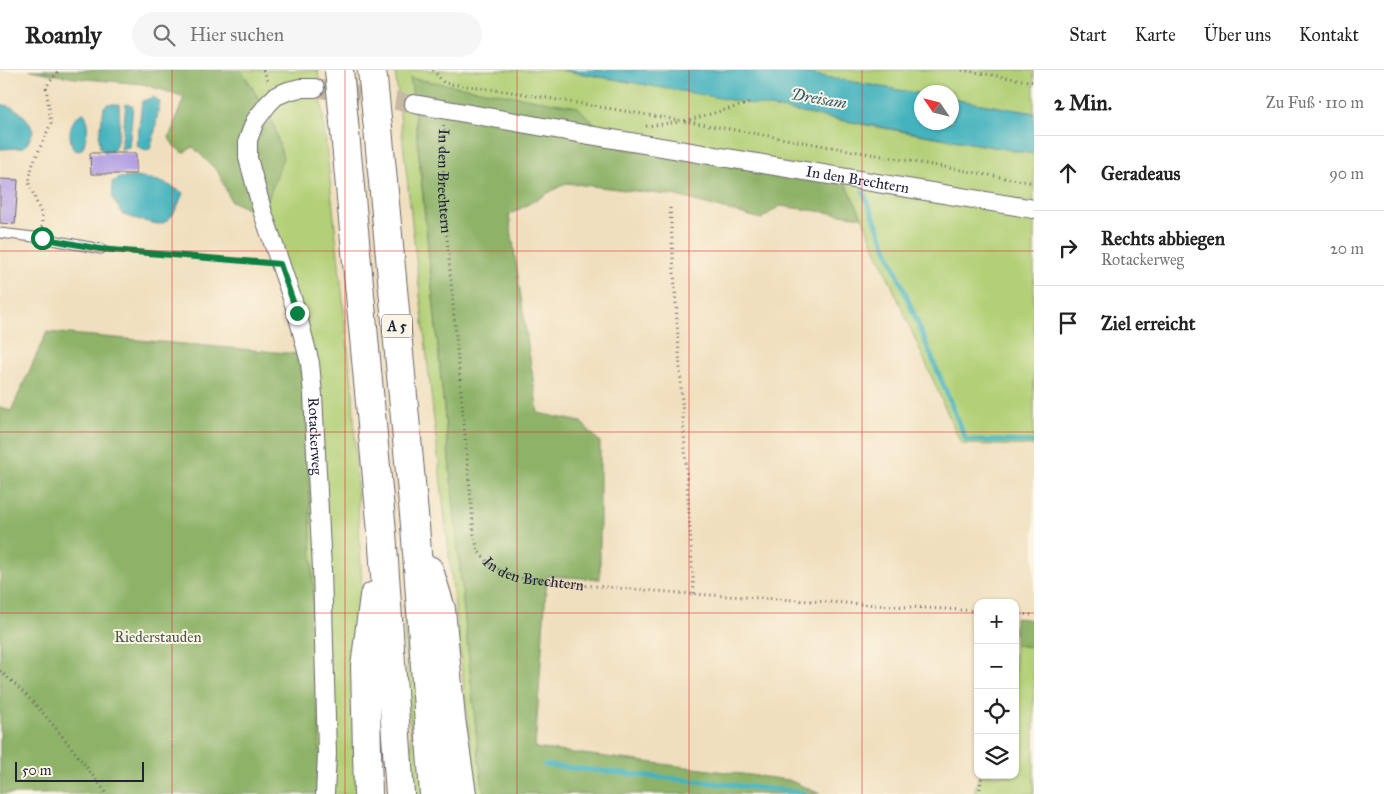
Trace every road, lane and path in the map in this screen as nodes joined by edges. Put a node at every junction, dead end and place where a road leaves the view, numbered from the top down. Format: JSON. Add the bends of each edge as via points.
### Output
{"nodes":[{"id":1,"x":59,"y":70,"type":"edge"},
{"id":2,"x":339,"y":70,"type":"edge"},
{"id":3,"x":372,"y":70,"type":"edge"},
{"id":4,"x":432,"y":70,"type":"edge"},
{"id":5,"x":962,"y":70,"type":"edge"},
{"id":6,"x":1034,"y":82,"type":"edge"},
{"id":7,"x":314,"y":88,"type":"tunnel mouth"},
{"id":8,"x":750,"y":103,"type":"dead end"},
{"id":9,"x":414,"y":104,"type":"tunnel mouth"},
{"id":10,"x":444,"y":109,"type":"junction"},
{"id":11,"x":684,"y":121,"type":"junction"},
{"id":12,"x":1034,"y":183,"type":"edge"},
{"id":13,"x":670,"y":208,"type":"dead end"},
{"id":14,"x":1034,"y":209,"type":"edge"},
{"id":15,"x":0,"y":233,"type":"edge"},
{"id":16,"x":42,"y":238,"type":"junction"},
{"id":17,"x":100,"y":249,"type":"joint"},
{"id":18,"x":280,"y":264,"type":"junction"},
{"id":19,"x":415,"y":525,"type":"junction"},
{"id":20,"x":382,"y":532,"type":"junction"},
{"id":21,"x":694,"y":594,"type":"junction"},
{"id":22,"x":974,"y":611,"type":"edge"},
{"id":23,"x":1019,"y":614,"type":"edge"},
{"id":24,"x":1034,"y":615,"type":"edge"},
{"id":25,"x":0,"y":671,"type":"edge"},
{"id":26,"x":981,"y":779,"type":"edge"},
{"id":27,"x":107,"y":794,"type":"edge"},
{"id":28,"x":325,"y":794,"type":"edge"},
{"id":29,"x":368,"y":794,"type":"edge"},
{"id":30,"x":400,"y":794,"type":"edge"},
{"id":31,"x":434,"y":794,"type":"edge"},
{"id":32,"x":462,"y":794,"type":"edge"},
{"id":33,"x":979,"y":794,"type":"edge"}],
"edges":[{"from":1,"to":16,"type":"path","via":[[46,87],[51,123],[32,166],[29,183],[42,216]]},
{"from":2,"to":20,"type":"highway","number":"A 5","bridge":true},
{"from":3,"to":19,"type":"highway","number":"A 5","bridge":true},
{"from":4,"to":11,"type":"path","via":[[444,83]]},
{"from":5,"to":6,"type":"path"},
{"from":7,"to":18,"type":"street","name":"Rotackerweg","via":[[300,88],[276,96],[255,121],[248,140],[248,158]]},
{"from":8,"to":11,"type":"path"},
{"from":9,"to":10,"type":"street","name":"In den Brechtern"},
{"from":10,"to":14,"type":"street","name":"In den Brechtern"},
{"from":10,"to":21,"type":"path","name":"In den Brechtern","via":[[444,194],[478,551],[488,563],[520,578]]},
{"from":11,"to":12,"type":"path"},
{"from":13,"to":21,"type":"path"},
{"from":15,"to":16,"type":"lane"},
{"from":16,"to":17,"type":"lane"},
{"from":17,"to":18,"type":"path"},
{"from":18,"to":28,"type":"street","name":"Rotackerweg","via":[[310,363],[313,395],[322,569],[327,753]]},
{"from":19,"to":31,"type":"highway","number":"A 5"},
{"from":19,"to":32,"type":"highway","via":[[441,609]]},
{"from":20,"to":29,"type":"highway","via":[[365,667]]},
{"from":20,"to":30,"type":"highway","number":"A 5"},
{"from":21,"to":22,"type":"path","name":"In den Brechtern"},
{"from":23,"to":24,"type":"path"},
{"from":25,"to":27,"type":"path","via":[[19,687],[66,740]]},
{"from":26,"to":33,"type":"path"}]}
